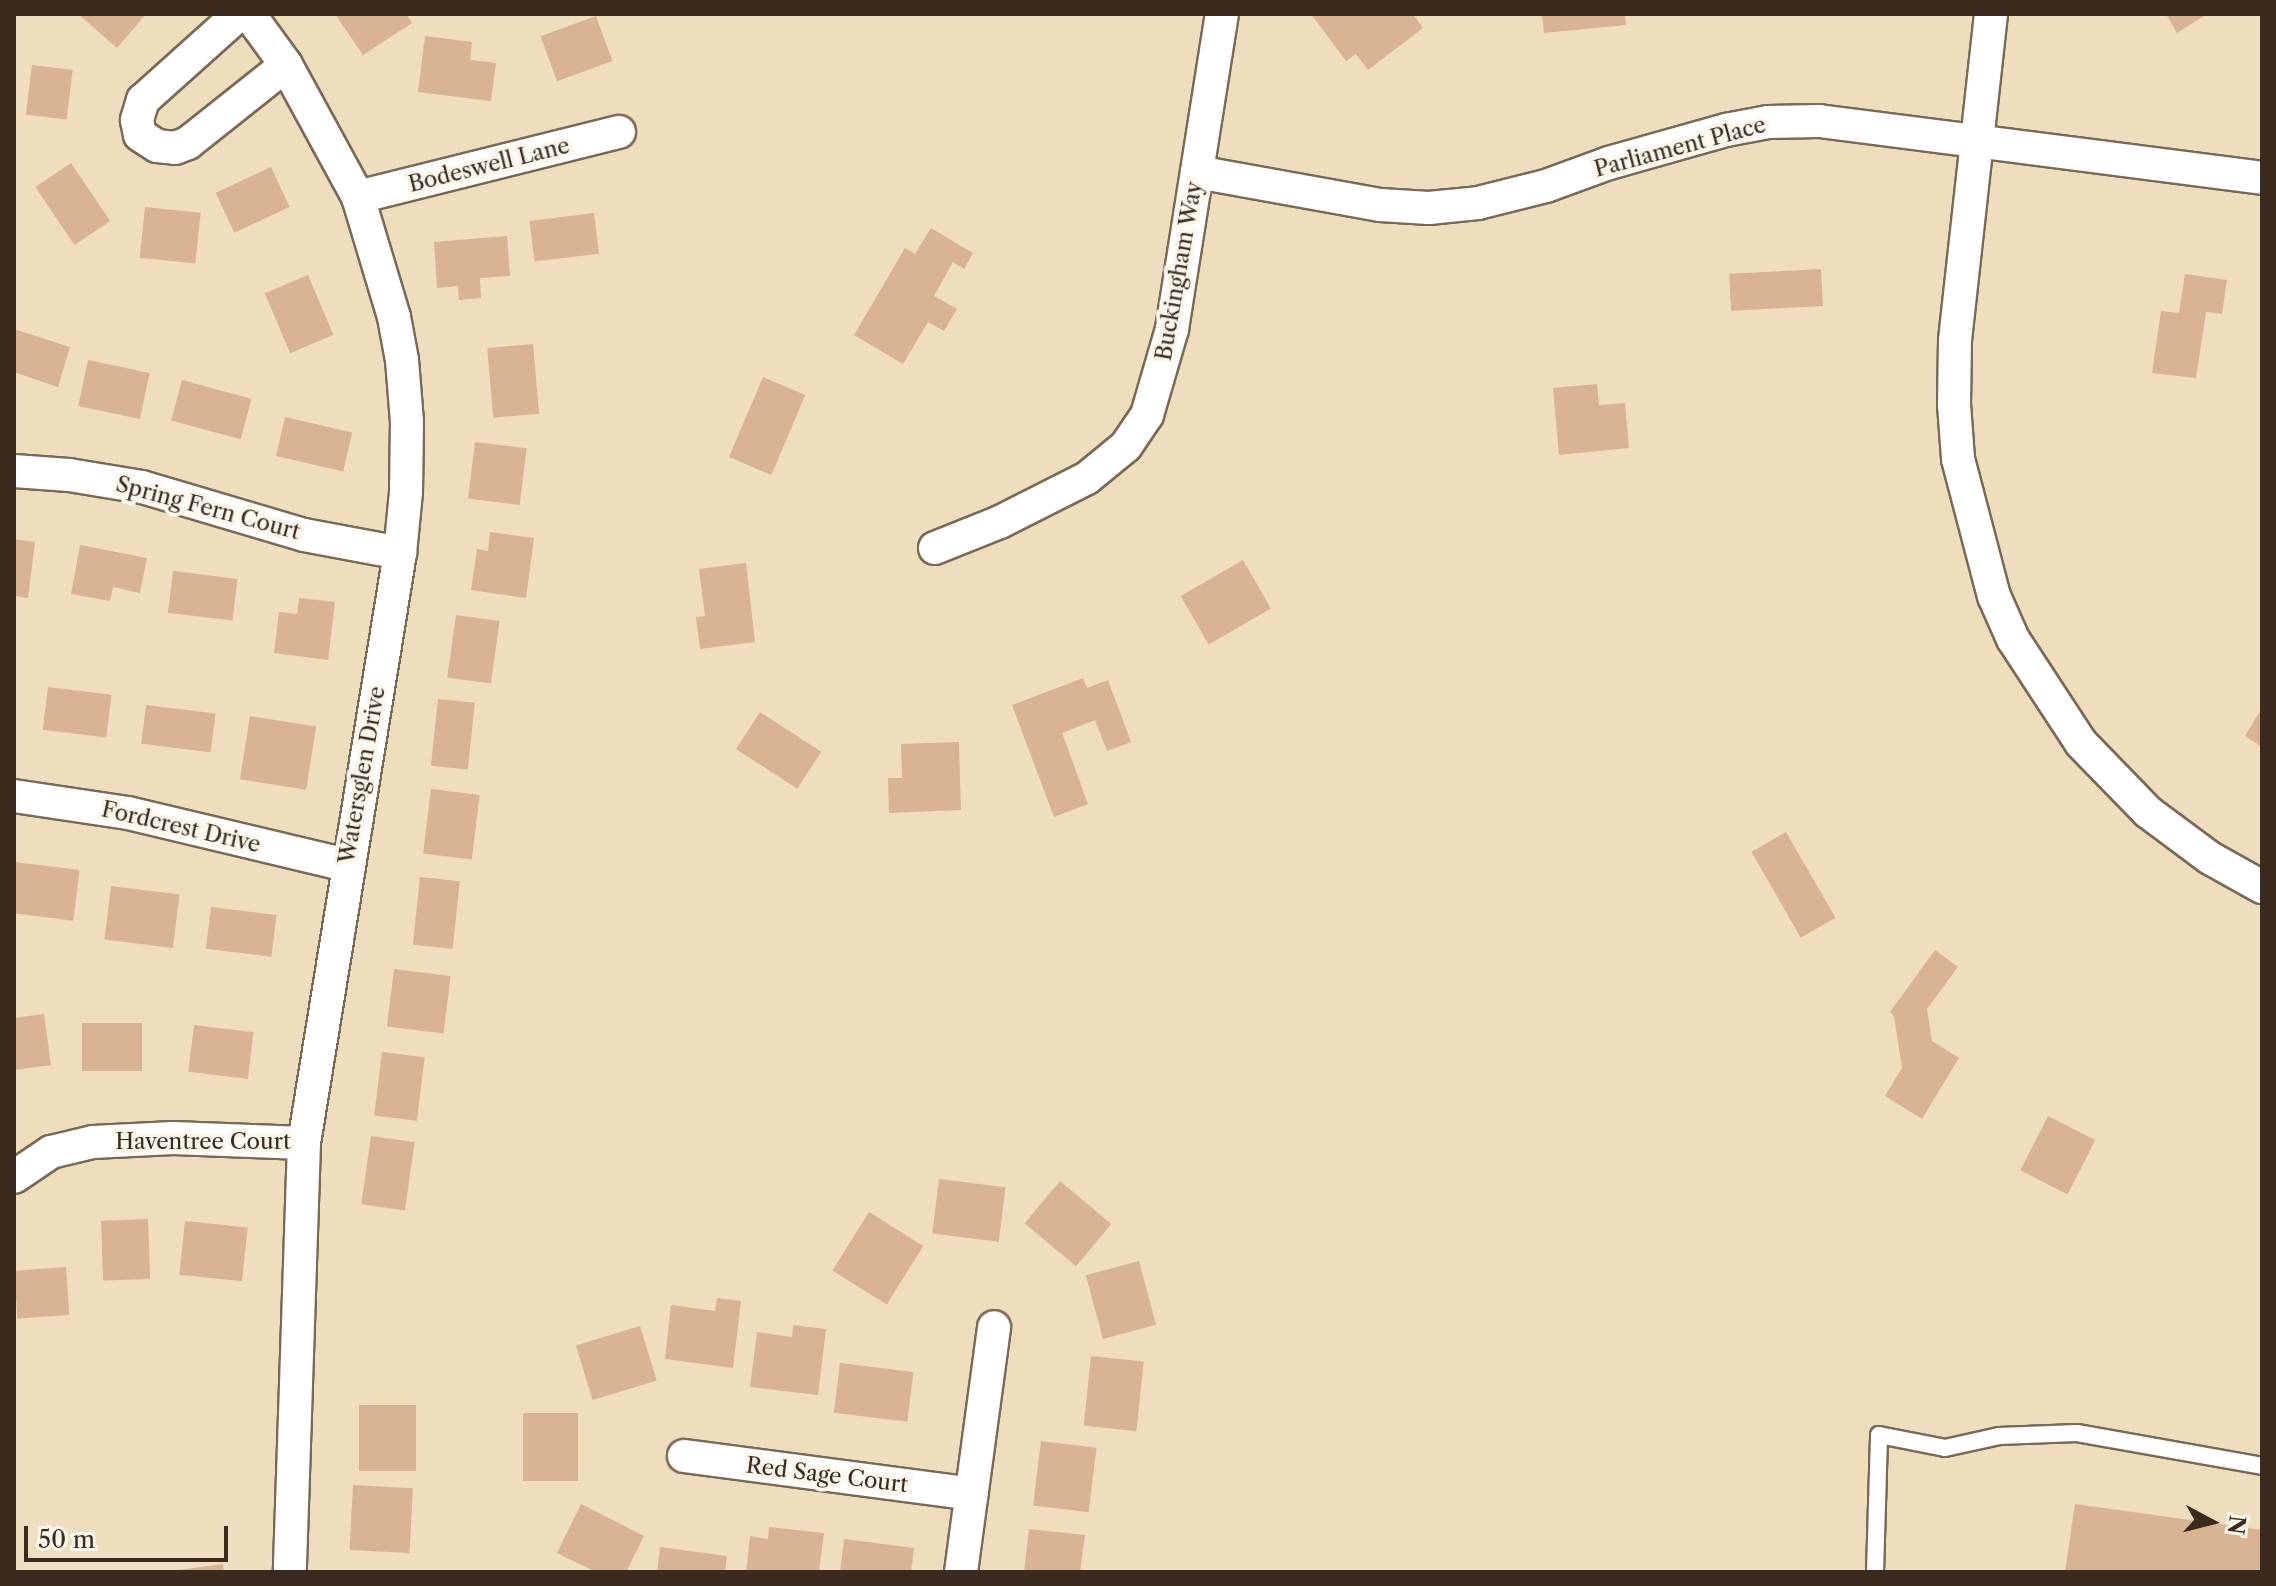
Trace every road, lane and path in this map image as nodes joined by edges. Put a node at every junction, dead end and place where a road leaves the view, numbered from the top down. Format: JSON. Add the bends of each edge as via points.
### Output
{"nodes":[{"id":1,"x":239,"y":14,"type":"edge"},
{"id":2,"x":249,"y":14,"type":"edge"},
{"id":3,"x":1222,"y":14,"type":"edge"},
{"id":4,"x":1991,"y":14,"type":"edge"},
{"id":5,"x":286,"y":65,"type":"junction"},
{"id":6,"x":619,"y":132,"type":"dead end"},
{"id":7,"x":1978,"y":141,"type":"junction"},
{"id":8,"x":1197,"y":172,"type":"junction"},
{"id":9,"x":2262,"y":178,"type":"edge"},
{"id":10,"x":358,"y":197,"type":"junction"},
{"id":11,"x":14,"y":471,"type":"edge"},
{"id":12,"x":935,"y":548,"type":"dead end"},
{"id":13,"x":400,"y":553,"type":"junction"},
{"id":14,"x":14,"y":796,"type":"edge"},
{"id":15,"x":347,"y":865,"type":"junction"},
{"id":16,"x":2262,"y":887,"type":"edge"},
{"id":17,"x":304,"y":1143,"type":"junction"},
{"id":18,"x":14,"y":1177,"type":"edge"},
{"id":19,"x":994,"y":1327,"type":"dead end"},
{"id":20,"x":684,"y":1456,"type":"dead end"},
{"id":21,"x":2262,"y":1466,"type":"edge"},
{"id":22,"x":971,"y":1494,"type":"junction"},
{"id":23,"x":290,"y":1572,"type":"edge"},
{"id":24,"x":961,"y":1572,"type":"edge"},
{"id":25,"x":1875,"y":1572,"type":"edge"}],
"edges":[{"from":1,"to":5,"type":"street","via":[[143,100],[137,120],[140,135],[157,146],[188,143]]},
{"from":2,"to":5,"type":"street","name":"Watersglen Drive"},
{"from":3,"to":8,"type":"street","name":"Buckingham Way"},
{"from":4,"to":7,"type":"street"},
{"from":5,"to":10,"type":"street","name":"Watersglen Drive"},
{"from":6,"to":10,"type":"street","name":"Bodeswell Lane"},
{"from":7,"to":8,"type":"street","name":"Parliament Place","via":[[1819,121],[1768,122],[1609,163],[1546,186],[1478,203],[1429,208],[1380,205]]},
{"from":7,"to":9,"type":"street","name":"Parliament Place"},
{"from":7,"to":16,"type":"street","via":[[1955,341],[1954,404],[1958,459],[1994,596],[2013,639],[2081,743],[2148,812],[2210,858]]},
{"from":8,"to":12,"type":"street","name":"Buckingham Way","via":[[1160,376],[1147,415],[1126,446],[1056,496]]},
{"from":10,"to":13,"type":"street","name":"Watersglen Drive","via":[[385,277],[402,360],[407,422]]},
{"from":11,"to":13,"type":"street","name":"Spring Fern Court","via":[[142,487],[304,535]]},
{"from":13,"to":15,"type":"street","name":"Watersglen Drive"},
{"from":14,"to":15,"type":"street","name":"Fordcrest Drive","via":[[128,813]]},
{"from":15,"to":17,"type":"street","name":"Watersglen Drive"},
{"from":17,"to":18,"type":"street","name":"Haventree Court","via":[[173,1138],[93,1142],[51,1152]]},
{"from":17,"to":23,"type":"street","name":"Watersglen Drive"},
{"from":19,"to":22,"type":"street"},
{"from":20,"to":22,"type":"street","name":"Red Sage Court"},
{"from":21,"to":25,"type":"lane","via":[[2077,1433],[1999,1436],[1945,1448],[1879,1435]]},
{"from":22,"to":24,"type":"street"}]}
